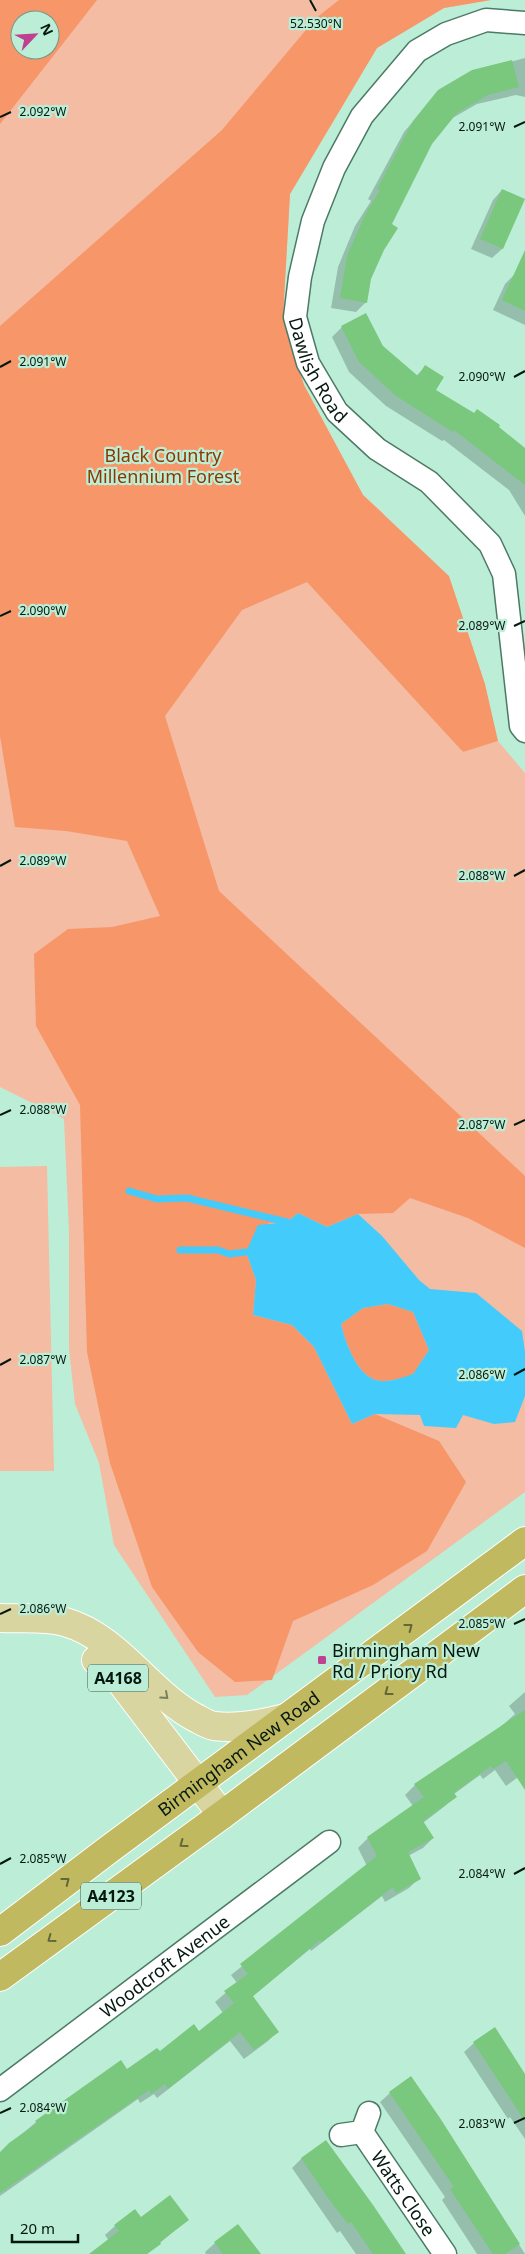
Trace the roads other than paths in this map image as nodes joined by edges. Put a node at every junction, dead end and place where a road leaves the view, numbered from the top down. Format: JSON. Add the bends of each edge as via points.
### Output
{"nodes":[{"id":1,"x":525,"y":23,"type":"edge"},
{"id":2,"x":525,"y":731,"type":"edge"},
{"id":3,"x":525,"y":1541,"type":"edge"},
{"id":4,"x":525,"y":1589,"type":"edge"},
{"id":5,"x":1,"y":1618,"type":"edge"},
{"id":6,"x":285,"y":1718,"type":"junction"},
{"id":7,"x":199,"y":1783,"type":"junction"},
{"id":8,"x":222,"y":1815,"type":"junction"},
{"id":9,"x":329,"y":1842,"type":"dead end"},
{"id":10,"x":0,"y":1932,"type":"edge"},
{"id":11,"x":0,"y":1977,"type":"edge"},
{"id":12,"x":0,"y":2090,"type":"edge"},
{"id":13,"x":357,"y":2127,"type":"dead end"},
{"id":14,"x":444,"y":2254,"type":"edge"}],
"edges":[{"from":1,"to":2,"type":"street","name":"Dawlish Road","via":[[486,20],[446,34],[417,51],[362,116],[334,168],[313,221],[295,317],[308,363],[337,412],[377,449],[429,482],[490,544],[504,574],[521,726]]},
{"from":6,"to":3,"type":"highway","name":"Birmingham New Road","number":"A4123","one_way":true},
{"from":4,"to":8,"type":"highway","number":"A4123","one_way":true},
{"from":5,"to":6,"type":"main road","number":"A4168","one_way":true,"via":[[66,1622],[92,1635],[121,1656],[178,1708],[212,1726],[249,1727]]},
{"from":5,"to":7,"type":"main road","number":"A4168","via":[[75,1644],[114,1673]]},
{"from":6,"to":7,"type":"highway","name":"Birmingham New Road","number":"A4123"},
{"from":7,"to":8,"type":"main road","number":"A4168"},
{"from":10,"to":7,"type":"highway","name":"Birmingham New Road","number":"A4123","one_way":true},
{"from":8,"to":11,"type":"highway","number":"A4123","one_way":true},
{"from":9,"to":12,"type":"street","name":"Woodcroft Avenue"},
{"from":13,"to":14,"type":"street","name":"Watts Close"}]}
